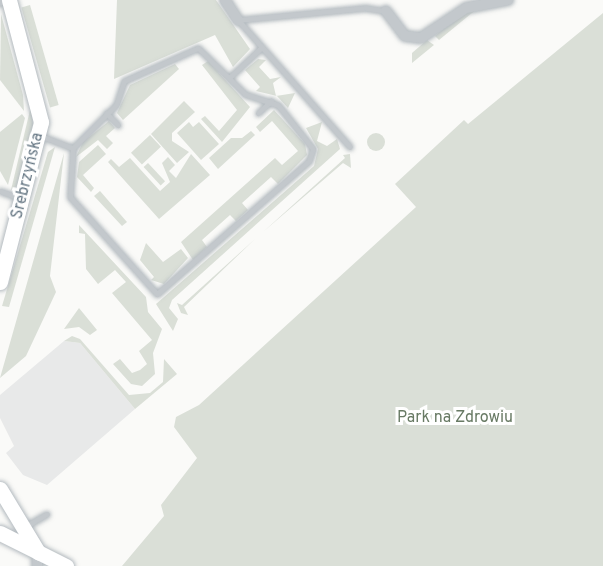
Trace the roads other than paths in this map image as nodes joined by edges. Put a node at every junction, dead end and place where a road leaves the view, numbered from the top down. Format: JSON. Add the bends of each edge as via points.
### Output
{"nodes":[{"id":1,"x":9,"y":0,"type":"edge"},
{"id":2,"x":225,"y":0,"type":"edge"},
{"id":3,"x":508,"y":0,"type":"edge"},
{"id":4,"x":386,"y":10,"type":"joint"},
{"id":5,"x":238,"y":20,"type":"junction"},
{"id":6,"x":261,"y":48,"type":"junction"},
{"id":7,"x":229,"y":78,"type":"junction"},
{"id":8,"x":271,"y":101,"type":"junction"},
{"id":9,"x":106,"y":113,"type":"junction"},
{"id":10,"x":258,"y":113,"type":"dead end"},
{"id":11,"x":118,"y":125,"type":"dead end"},
{"id":12,"x":41,"y":136,"type":"junction"},
{"id":13,"x":350,"y":147,"type":"dead end"},
{"id":14,"x":73,"y":148,"type":"junction"},
{"id":15,"x":0,"y":191,"type":"edge"},
{"id":16,"x":24,"y":199,"type":"junction"},
{"id":17,"x":0,"y":282,"type":"edge"},
{"id":18,"x":0,"y":489,"type":"edge"},
{"id":19,"x":47,"y":514,"type":"dead end"},
{"id":20,"x":26,"y":526,"type":"junction"},
{"id":21,"x":0,"y":533,"type":"edge"},
{"id":22,"x":37,"y":559,"type":"edge"},
{"id":23,"x":66,"y":566,"type":"edge"}],
"edges":[{"from":1,"to":12,"type":"street","name":"Srebrzyńska","via":[[40,109]]},
{"from":2,"to":5,"type":"street"},
{"from":3,"to":4,"type":"street","via":[[466,8],[421,38],[405,36]]},
{"from":4,"to":5,"type":"lane","via":[[366,8]]},
{"from":5,"to":6,"type":"lane"},
{"from":6,"to":7,"type":"lane"},
{"from":6,"to":13,"type":"lane"},
{"from":7,"to":8,"type":"lane","via":[[245,94]]},
{"from":7,"to":9,"type":"lane","via":[[203,49],[193,48],[124,81],[116,105]]},
{"from":8,"to":10,"type":"lane"},
{"from":8,"to":14,"type":"lane","via":[[309,140],[309,161],[157,294],[70,197]]},
{"from":9,"to":11,"type":"lane"},
{"from":9,"to":14,"type":"lane"},
{"from":12,"to":14,"type":"lane"},
{"from":12,"to":16,"type":"street","name":"Srebrzyńska"},
{"from":15,"to":16,"type":"lane"},
{"from":16,"to":17,"type":"street","name":"Srebrzyńska"},
{"from":18,"to":20,"type":"street"},
{"from":19,"to":20,"type":"lane"},
{"from":20,"to":22,"type":"street"},
{"from":21,"to":22,"type":"street"},
{"from":22,"to":23,"type":"street"}]}
